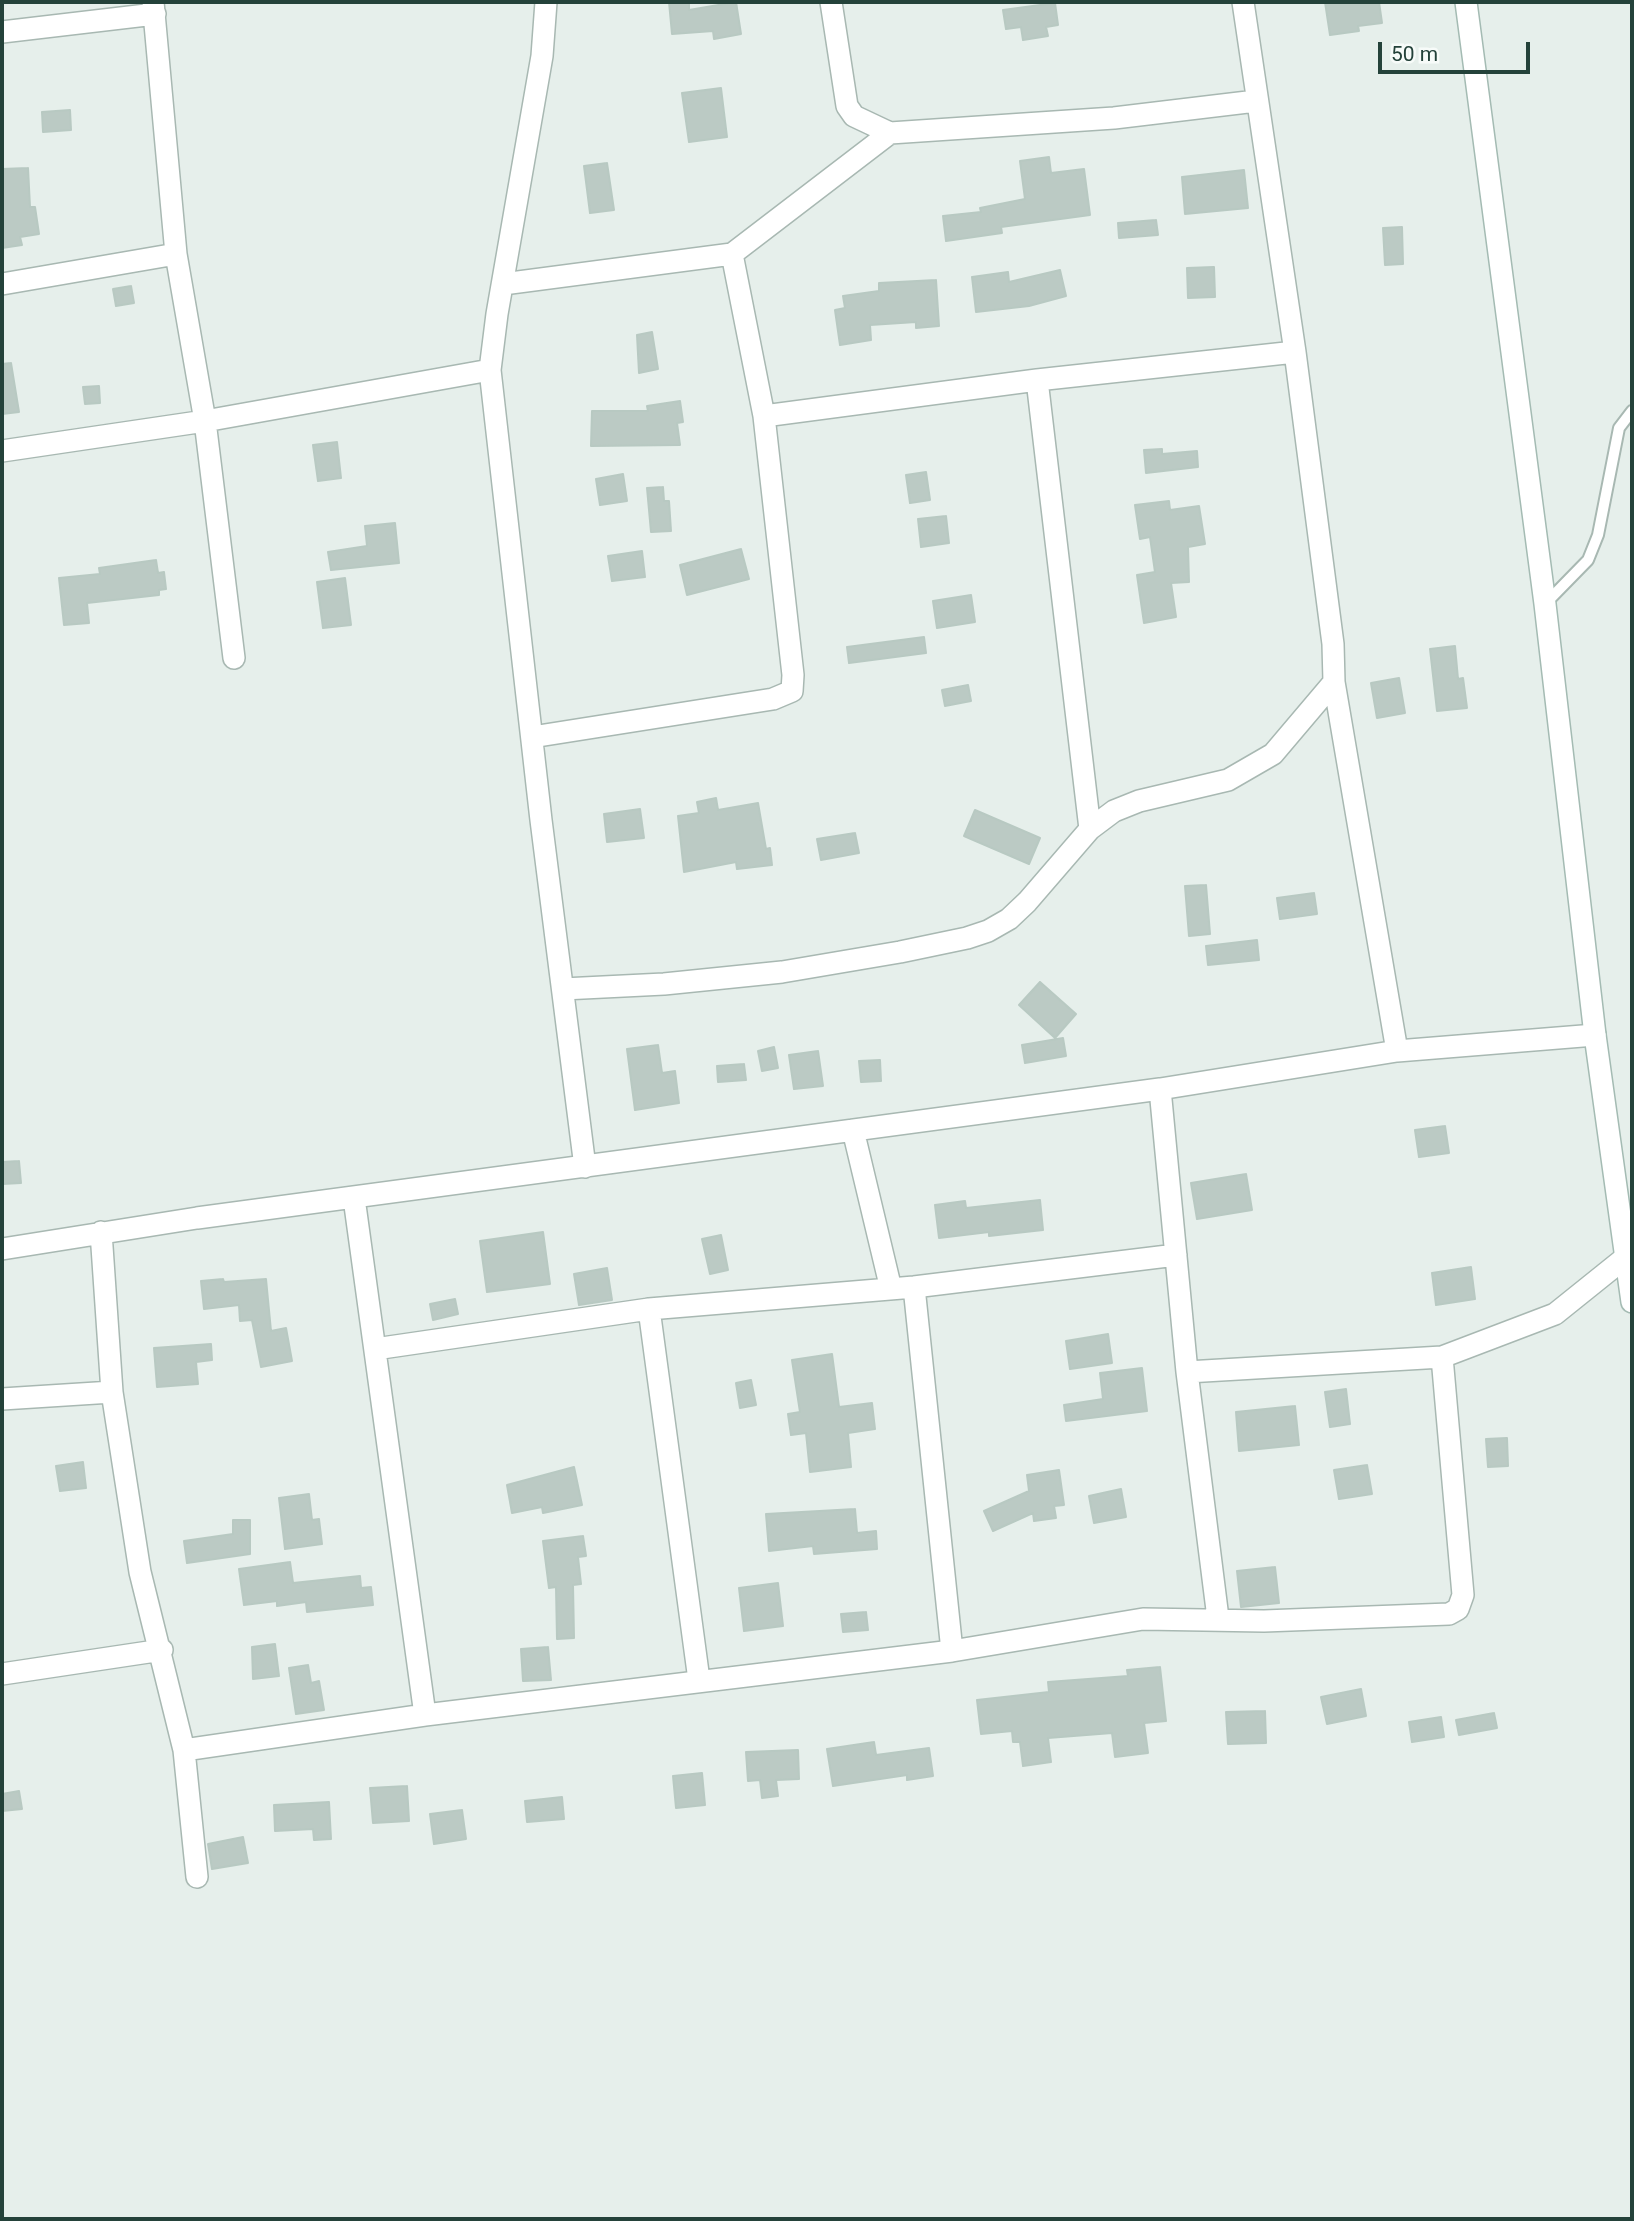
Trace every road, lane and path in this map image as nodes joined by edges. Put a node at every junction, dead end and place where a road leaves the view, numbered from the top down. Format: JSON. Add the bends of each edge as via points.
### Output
{"nodes":[{"id":1,"x":546,"y":2,"type":"edge"},
{"id":2,"x":831,"y":2,"type":"edge"},
{"id":3,"x":1243,"y":2,"type":"edge"},
{"id":4,"x":1466,"y":2,"type":"edge"},
{"id":5,"x":154,"y":8,"type":"edge"},
{"id":6,"x":2,"y":32,"type":"edge"},
{"id":7,"x":1256,"y":101,"type":"junction"},
{"id":8,"x":890,"y":133,"type":"junction"},
{"id":9,"x":176,"y":254,"type":"junction"},
{"id":10,"x":732,"y":254,"type":"junction"},
{"id":11,"x":2,"y":284,"type":"edge"},
{"id":12,"x":503,"y":284,"type":"junction"},
{"id":13,"x":1295,"y":352,"type":"junction"},
{"id":14,"x":490,"y":370,"type":"junction"},
{"id":15,"x":1037,"y":380,"type":"junction"},
{"id":16,"x":1632,"y":411,"type":"edge"},
{"id":17,"x":764,"y":416,"type":"junction"},
{"id":18,"x":205,"y":421,"type":"junction"},
{"id":19,"x":2,"y":451,"type":"edge"},
{"id":20,"x":1545,"y":604,"type":"junction"},
{"id":21,"x":234,"y":658,"type":"dead end"},
{"id":22,"x":1334,"y":682,"type":"junction"},
{"id":23,"x":532,"y":737,"type":"junction"},
{"id":24,"x":1090,"y":829,"type":"junction"},
{"id":25,"x":563,"y":989,"type":"junction"},
{"id":26,"x":1595,"y":1035,"type":"junction"},
{"id":27,"x":1397,"y":1051,"type":"junction"},
{"id":28,"x":1160,"y":1089,"type":"junction"},
{"id":29,"x":853,"y":1130,"type":"junction"},
{"id":30,"x":585,"y":1167,"type":"junction"},
{"id":31,"x":354,"y":1198,"type":"junction"},
{"id":32,"x":1626,"y":1211,"type":"edge"},
{"id":33,"x":101,"y":1232,"type":"junction"},
{"id":34,"x":2,"y":1249,"type":"edge"},
{"id":35,"x":1176,"y":1255,"type":"junction"},
{"id":36,"x":1626,"y":1257,"type":"junction"},
{"id":37,"x":915,"y":1287,"type":"junction"},
{"id":38,"x":891,"y":1289,"type":"junction"},
{"id":39,"x":1632,"y":1302,"type":"edge"},
{"id":40,"x":649,"y":1309,"type":"junction"},
{"id":41,"x":375,"y":1349,"type":"junction"},
{"id":42,"x":1442,"y":1357,"type":"junction"},
{"id":43,"x":1187,"y":1372,"type":"junction"},
{"id":44,"x":112,"y":1392,"type":"junction"},
{"id":45,"x":2,"y":1399,"type":"edge"},
{"id":46,"x":1218,"y":1618,"type":"junction"},
{"id":47,"x":162,"y":1650,"type":"junction"},
{"id":48,"x":952,"y":1651,"type":"junction"},
{"id":49,"x":2,"y":1674,"type":"edge"},
{"id":50,"x":699,"y":1680,"type":"junction"},
{"id":51,"x":425,"y":1715,"type":"junction"},
{"id":52,"x":184,"y":1750,"type":"junction"},
{"id":53,"x":197,"y":1877,"type":"dead end"}],
"edges":[{"from":1,"to":12,"type":"street","via":[[542,56]]},
{"from":2,"to":8,"type":"street","via":[[846,106],[854,116]]},
{"from":3,"to":7,"type":"street"},
{"from":4,"to":20,"type":"street"},
{"from":5,"to":6,"type":"street"},
{"from":5,"to":9,"type":"street"},
{"from":7,"to":8,"type":"street","via":[[1114,118]]},
{"from":7,"to":13,"type":"street"},
{"from":8,"to":10,"type":"street"},
{"from":9,"to":11,"type":"street"},
{"from":9,"to":18,"type":"street"},
{"from":10,"to":12,"type":"street"},
{"from":10,"to":17,"type":"street"},
{"from":12,"to":14,"type":"street"},
{"from":13,"to":15,"type":"street"},
{"from":13,"to":22,"type":"street"},
{"from":14,"to":18,"type":"street"},
{"from":14,"to":23,"type":"street"},
{"from":15,"to":17,"type":"street"},
{"from":15,"to":24,"type":"street"},
{"from":16,"to":20,"type":"lane","via":[[1619,428],[1598,535],[1588,560]]},
{"from":17,"to":23,"type":"street","via":[[792,691],[774,699]]},
{"from":18,"to":19,"type":"street"},
{"from":18,"to":21,"type":"street"},
{"from":20,"to":26,"type":"street"},
{"from":22,"to":24,"type":"street","via":[[1273,754],[1228,780],[1114,811]]},
{"from":22,"to":27,"type":"street"},
{"from":23,"to":25,"type":"street"},
{"from":24,"to":25,"type":"street","via":[[1009,919],[967,939],[782,972]]},
{"from":25,"to":30,"type":"street"},
{"from":26,"to":27,"type":"street"},
{"from":26,"to":32,"type":"street"},
{"from":27,"to":28,"type":"street"},
{"from":28,"to":29,"type":"street"},
{"from":28,"to":35,"type":"street"},
{"from":29,"to":30,"type":"street"},
{"from":29,"to":38,"type":"street"},
{"from":30,"to":31,"type":"street"},
{"from":31,"to":33,"type":"street"},
{"from":31,"to":41,"type":"street"},
{"from":32,"to":36,"type":"street"},
{"from":33,"to":34,"type":"street"},
{"from":33,"to":44,"type":"street"},
{"from":35,"to":37,"type":"street"},
{"from":35,"to":43,"type":"street"},
{"from":36,"to":39,"type":"street"},
{"from":36,"to":42,"type":"street","via":[[1555,1314]]},
{"from":37,"to":38,"type":"street"},
{"from":37,"to":48,"type":"street"},
{"from":38,"to":40,"type":"street"},
{"from":40,"to":41,"type":"street"},
{"from":40,"to":50,"type":"street"},
{"from":41,"to":51,"type":"street"},
{"from":42,"to":43,"type":"street"},
{"from":42,"to":46,"type":"street","via":[[1463,1595],[1458,1609],[1440,1616]]},
{"from":43,"to":46,"type":"street"},
{"from":44,"to":45,"type":"street"},
{"from":44,"to":47,"type":"street","via":[[140,1572]]},
{"from":46,"to":48,"type":"street","via":[[1121,1622]]},
{"from":47,"to":49,"type":"street"},
{"from":47,"to":52,"type":"street"},
{"from":48,"to":50,"type":"street"},
{"from":50,"to":51,"type":"street"},
{"from":51,"to":52,"type":"street"},
{"from":52,"to":53,"type":"street"}]}
